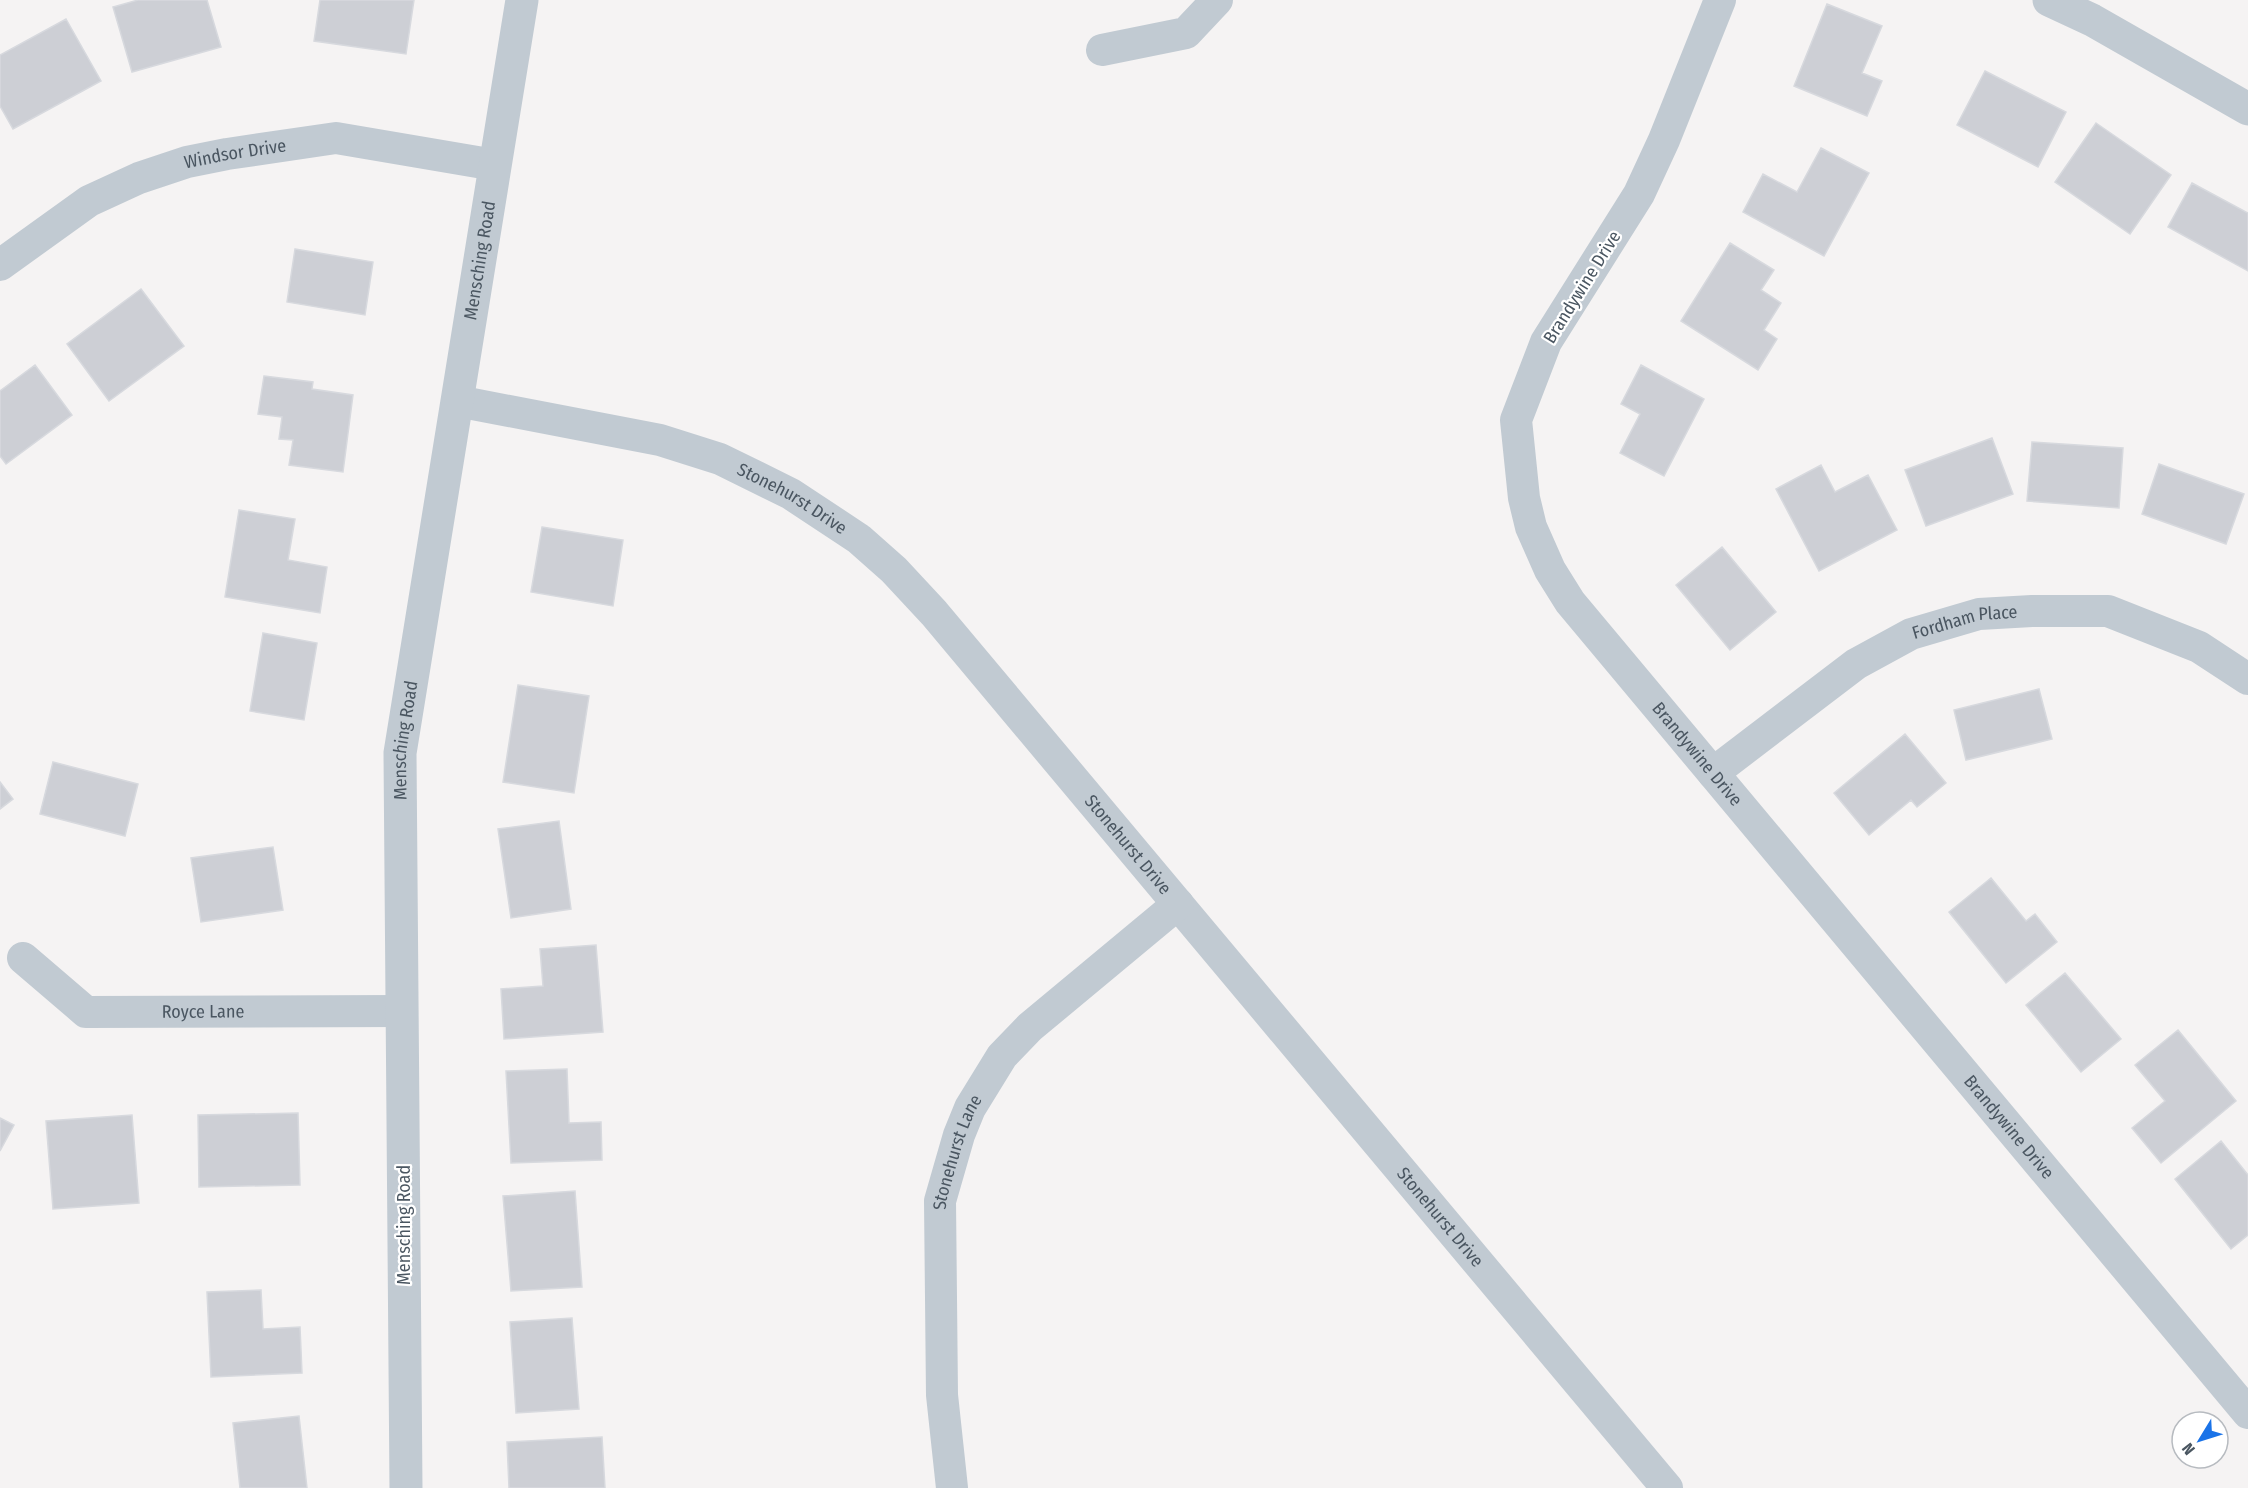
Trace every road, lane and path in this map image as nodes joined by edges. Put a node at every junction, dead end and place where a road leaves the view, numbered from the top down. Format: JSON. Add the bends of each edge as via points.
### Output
{"nodes":[{"id":1,"x":522,"y":0,"type":"edge"},
{"id":2,"x":1216,"y":0,"type":"edge"},
{"id":3,"x":1720,"y":0,"type":"edge"},
{"id":4,"x":2049,"y":0,"type":"edge"},
{"id":5,"x":1102,"y":50,"type":"dead end"},
{"id":6,"x":2248,"y":109,"type":"edge"},
{"id":7,"x":495,"y":165,"type":"junction"},
{"id":8,"x":0,"y":265,"type":"edge"},
{"id":9,"x":457,"y":401,"type":"junction"},
{"id":10,"x":2248,"y":679,"type":"edge"},
{"id":11,"x":1713,"y":773,"type":"junction"},
{"id":12,"x":1178,"y":904,"type":"junction"},
{"id":13,"x":23,"y":958,"type":"dead end"},
{"id":14,"x":402,"y":1011,"type":"junction"},
{"id":15,"x":2248,"y":1413,"type":"edge"},
{"id":16,"x":406,"y":1488,"type":"edge"},
{"id":17,"x":952,"y":1488,"type":"edge"},
{"id":18,"x":1667,"y":1488,"type":"edge"}],
"edges":[{"from":1,"to":7,"type":"street","name":"Mensching Road"},
{"from":2,"to":5,"type":"street","via":[[1186,33]]},
{"from":3,"to":11,"type":"street","name":"Brandywine Drive","via":[[1639,194],[1546,342],[1516,420],[1524,498],[1550,570],[1570,602]]},
{"from":4,"to":6,"type":"street","via":[[2092,20]]},
{"from":7,"to":8,"type":"street","name":"Windsor Drive","via":[[336,138],[187,162],[89,201]]},
{"from":7,"to":9,"type":"street","name":"Mensching Road"},
{"from":9,"to":12,"type":"street","name":"Stonehurst Drive","via":[[660,440],[720,459],[791,494],[859,539],[934,613]]},
{"from":9,"to":14,"type":"street","name":"Mensching Road","via":[[400,753]]},
{"from":10,"to":11,"type":"street","name":"Fordham Place","via":[[2199,647],[2108,611],[1979,614],[1911,634],[1856,663]]},
{"from":11,"to":15,"type":"street","name":"Brandywine Drive"},
{"from":12,"to":17,"type":"street","name":"Stonehurst Lane","via":[[1030,1027],[1002,1056],[970,1108],[959,1135],[940,1201],[942,1395]]},
{"from":12,"to":18,"type":"street","name":"Stonehurst Drive"},
{"from":13,"to":14,"type":"street","name":"Royce Lane","via":[[86,1012]]},
{"from":14,"to":16,"type":"street","name":"Mensching Road"}]}
